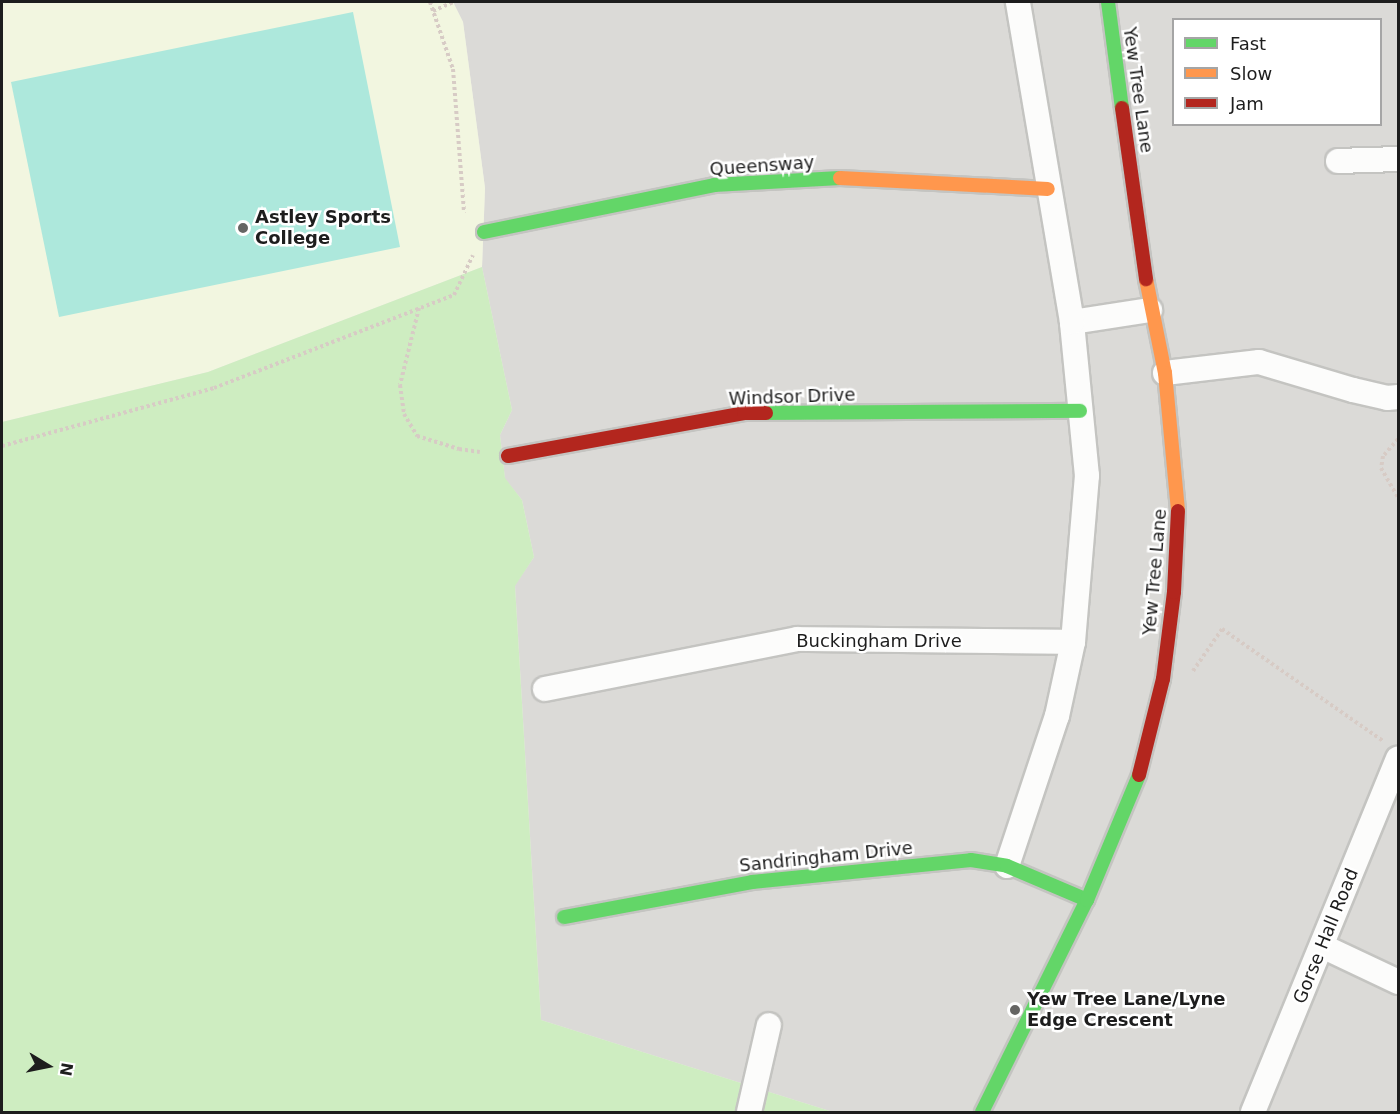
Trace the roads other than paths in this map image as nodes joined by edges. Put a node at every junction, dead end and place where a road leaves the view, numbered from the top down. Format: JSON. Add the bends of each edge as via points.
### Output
{"nodes":[{"id":1,"x":1017,"y":2,"type":"edge"},
{"id":2,"x":1108,"y":2,"type":"edge"},
{"id":3,"x":1398,"y":159,"type":"edge"},
{"id":4,"x":1338,"y":161,"type":"dead end"},
{"id":5,"x":1048,"y":189,"type":"junction"},
{"id":6,"x":484,"y":232,"type":"road end"},
{"id":7,"x":1150,"y":310,"type":"junction"},
{"id":8,"x":1071,"y":322,"type":"junction"},
{"id":9,"x":1165,"y":373,"type":"junction"},
{"id":10,"x":1398,"y":397,"type":"edge"},
{"id":11,"x":1080,"y":411,"type":"junction"},
{"id":12,"x":508,"y":456,"type":"road end"},
{"id":13,"x":1073,"y":642,"type":"junction"},
{"id":14,"x":545,"y":689,"type":"dead end"},
{"id":15,"x":1394,"y":752,"type":"edge"},
{"id":16,"x":1007,"y":866,"type":"junction"},
{"id":17,"x":1087,"y":900,"type":"junction"},
{"id":18,"x":564,"y":917,"type":"dead end"},
{"id":19,"x":1322,"y":946,"type":"junction"},
{"id":20,"x":1398,"y":982,"type":"edge"},
{"id":21,"x":769,"y":1025,"type":"dead end"},
{"id":22,"x":749,"y":1113,"type":"edge"},
{"id":23,"x":982,"y":1113,"type":"edge"},
{"id":24,"x":1253,"y":1113,"type":"edge"}],
"edges":[{"from":1,"to":5,"type":"street"},
{"from":2,"to":7,"type":"street","name":"Yew Tree Lane"},
{"from":3,"to":4,"type":"street"},
{"from":5,"to":6,"type":"street","name":"Queensway","via":[[839,178],[714,186]]},
{"from":5,"to":8,"type":"street"},
{"from":7,"to":8,"type":"street"},
{"from":7,"to":9,"type":"street","name":"Yew Tree Lane"},
{"from":8,"to":11,"type":"street"},
{"from":9,"to":10,"type":"street","via":[[1259,362],[1353,390]]},
{"from":9,"to":17,"type":"street","name":"Yew Tree Lane","via":[[1179,501],[1174,592],[1163,679],[1137,785]]},
{"from":11,"to":12,"type":"street","name":"Windsor Drive","via":[[744,413]]},
{"from":11,"to":13,"type":"street","via":[[1087,476]]},
{"from":13,"to":14,"type":"street","name":"Buckingham Drive","via":[[797,639]]},
{"from":13,"to":16,"type":"street","via":[[1057,716]]},
{"from":15,"to":19,"type":"street","name":"Gorse Hall Road"},
{"from":16,"to":17,"type":"street","name":"Sandringham Drive"},
{"from":16,"to":18,"type":"street","name":"Sandringham Drive","via":[[971,860],[752,882]]},
{"from":17,"to":23,"type":"street","name":"Yew Tree Lane"},
{"from":19,"to":20,"type":"street"},
{"from":19,"to":24,"type":"street","name":"Gorse Hall Road"},
{"from":21,"to":22,"type":"street"}]}
